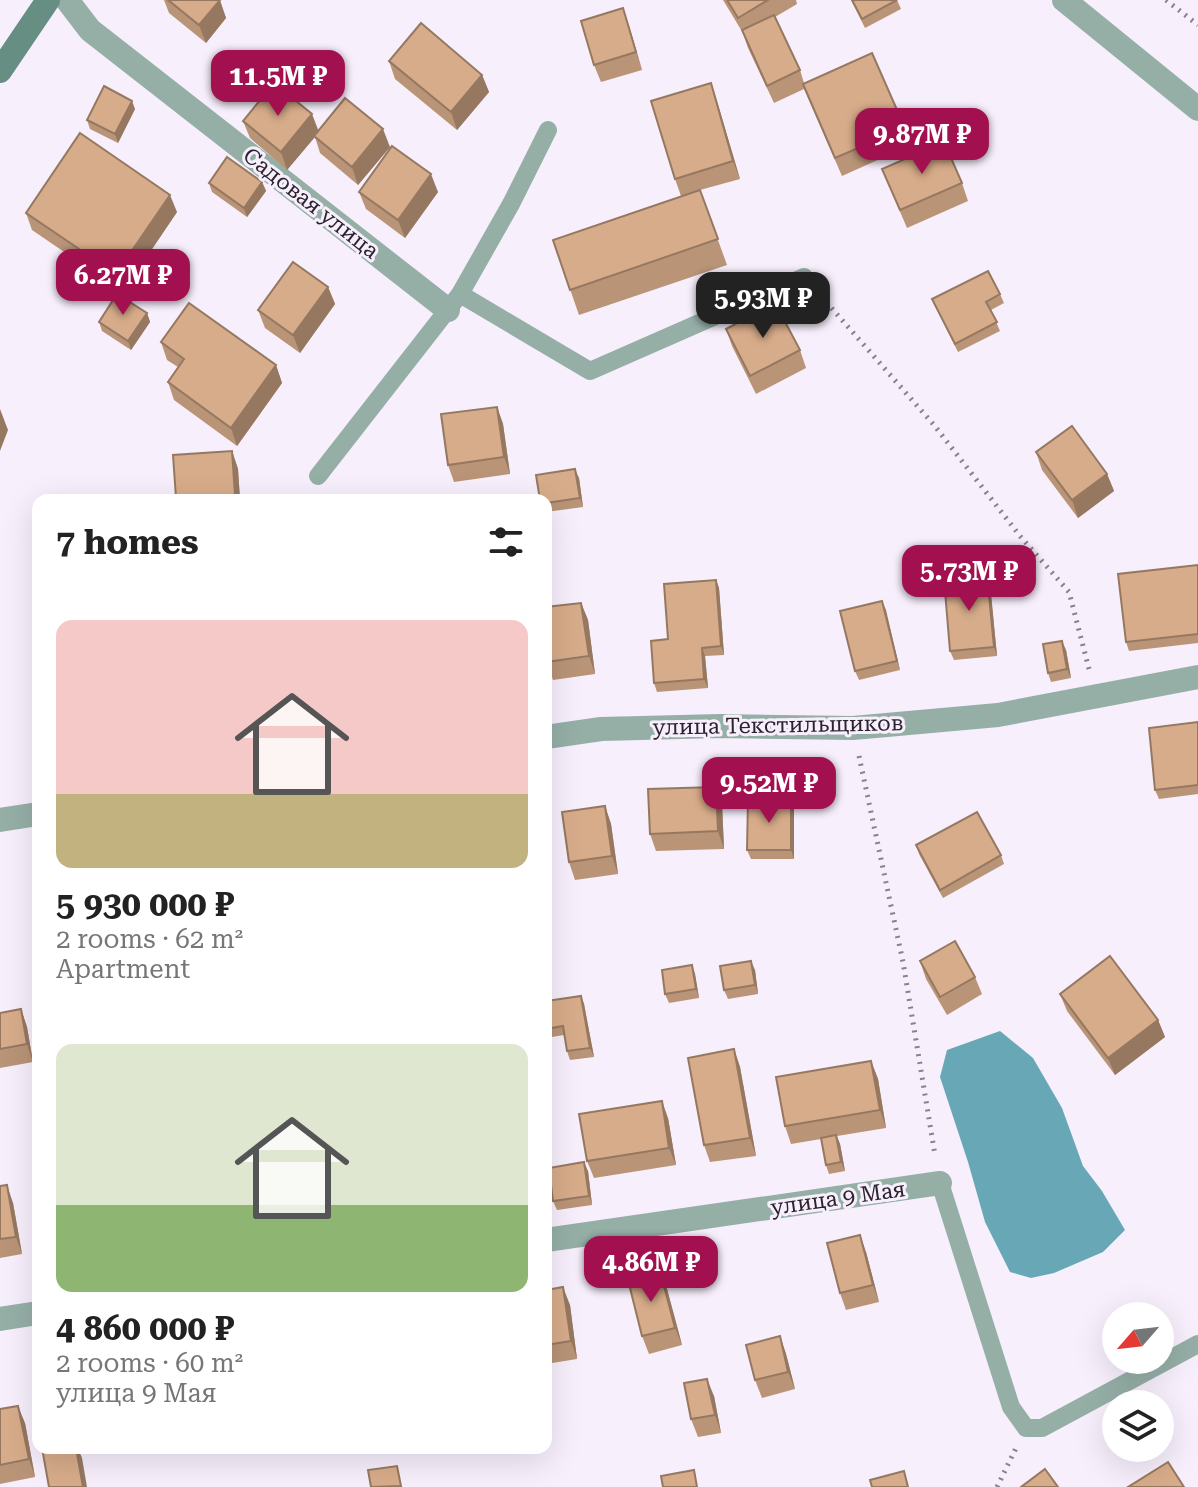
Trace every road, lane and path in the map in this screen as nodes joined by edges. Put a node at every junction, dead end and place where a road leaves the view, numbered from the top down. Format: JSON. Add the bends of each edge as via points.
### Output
{"nodes":[{"id":1,"x":48,"y":0,"type":"edge"},
{"id":2,"x":67,"y":0,"type":"edge"},
{"id":3,"x":1064,"y":0,"type":"edge"},
{"id":4,"x":1166,"y":0,"type":"edge"},
{"id":5,"x":1198,"y":25,"type":"edge"},
{"id":6,"x":0,"y":71,"type":"edge"},
{"id":7,"x":1198,"y":109,"type":"edge"},
{"id":8,"x":548,"y":130,"type":"dead end"},
{"id":9,"x":804,"y":277,"type":"joint"},
{"id":10,"x":454,"y":302,"type":"junction"},
{"id":11,"x":318,"y":476,"type":"dead end"},
{"id":12,"x":1198,"y":677,"type":"edge"},
{"id":13,"x":1097,"y":697,"type":"junction"},
{"id":14,"x":853,"y":728,"type":"junction"},
{"id":15,"x":552,"y":736,"type":"edge"},
{"id":16,"x":32,"y":815,"type":"edge"},
{"id":17,"x":0,"y":820,"type":"edge"},
{"id":18,"x":940,"y":1183,"type":"junction"},
{"id":19,"x":552,"y":1239,"type":"edge"},
{"id":20,"x":32,"y":1314,"type":"edge"},
{"id":21,"x":0,"y":1319,"type":"edge"},
{"id":22,"x":1198,"y":1344,"type":"edge"},
{"id":23,"x":1026,"y":1428,"type":"junction"},
{"id":24,"x":997,"y":1487,"type":"edge"}],
"edges":[{"from":1,"to":6,"type":"street"},
{"from":2,"to":10,"type":"street","name":"Садовая улица","via":[[90,30]]},
{"from":3,"to":7,"type":"street"},
{"from":4,"to":5,"type":"path"},
{"from":8,"to":10,"type":"lane"},
{"from":9,"to":10,"type":"lane","via":[[590,371]]},
{"from":9,"to":13,"type":"path","via":[[934,425],[1069,592]]},
{"from":10,"to":11,"type":"lane"},
{"from":12,"to":13,"type":"street","name":"улица Текстильщиков"},
{"from":13,"to":14,"type":"street","name":"улица Текстильщиков","via":[[998,715]]},
{"from":14,"to":15,"type":"street","name":"улица Текстильщиков","via":[[660,727]]},
{"from":14,"to":18,"type":"path","via":[[903,962]]},
{"from":16,"to":17,"type":"street"},
{"from":18,"to":19,"type":"street","name":"улица 9 Мая"},
{"from":18,"to":23,"type":"lane","via":[[1011,1407]]},
{"from":20,"to":21,"type":"street"},
{"from":22,"to":23,"type":"lane","via":[[1042,1428]]},
{"from":23,"to":24,"type":"path"}]}
